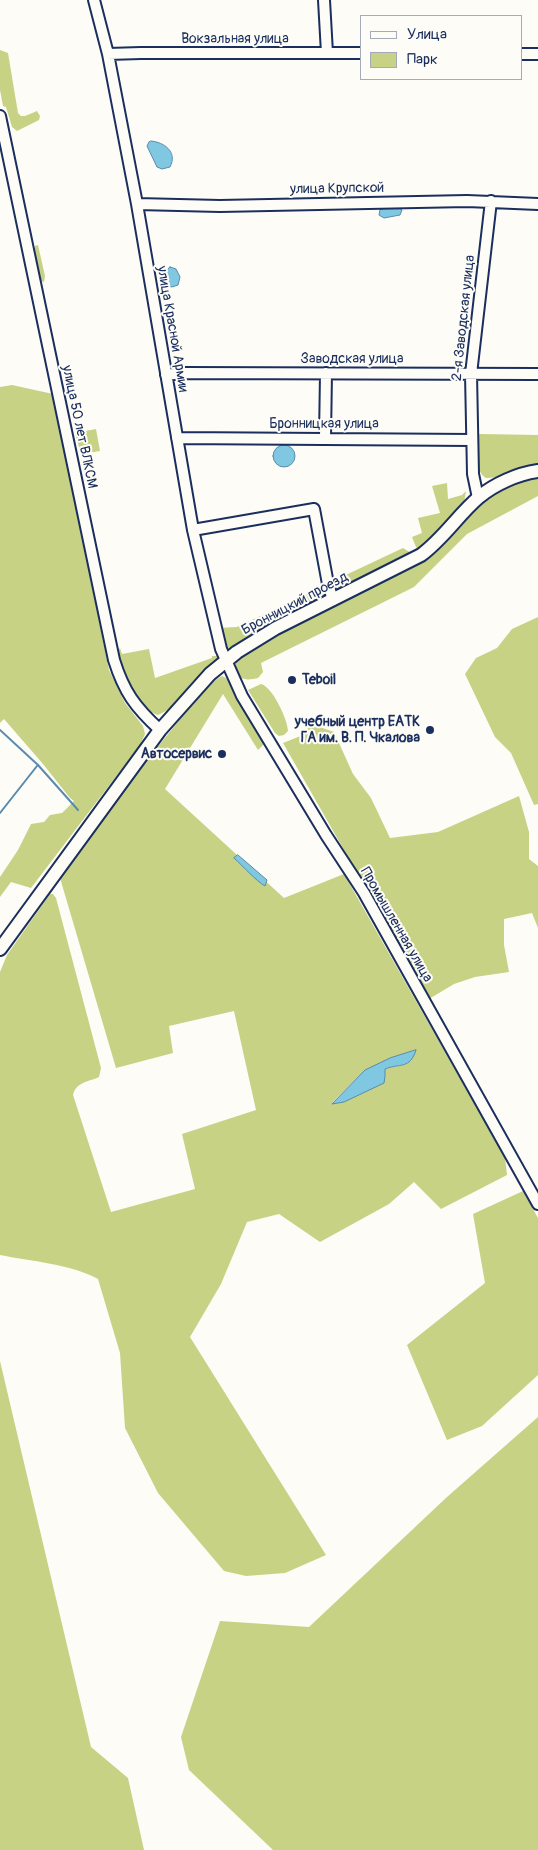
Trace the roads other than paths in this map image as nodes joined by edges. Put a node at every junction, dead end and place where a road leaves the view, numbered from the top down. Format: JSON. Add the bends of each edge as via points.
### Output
{"nodes":[{"id":1,"x":94,"y":0,"type":"edge"},
{"id":2,"x":324,"y":0,"type":"edge"},
{"id":3,"x":327,"y":52,"type":"junction"},
{"id":4,"x":360,"y":53,"type":"edge"},
{"id":5,"x":108,"y":54,"type":"junction"},
{"id":6,"x":523,"y":54,"type":"edge"},
{"id":7,"x":538,"y":54,"type":"edge"},
{"id":8,"x":0,"y":116,"type":"edge"},
{"id":9,"x":491,"y":202,"type":"junction"},
{"id":10,"x":137,"y":204,"type":"junction"},
{"id":11,"x":538,"y":204,"type":"edge"},
{"id":12,"x":326,"y":373,"type":"junction"},
{"id":13,"x":470,"y":374,"type":"junction"},
{"id":14,"x":538,"y":374,"type":"edge"},
{"id":15,"x":166,"y":375,"type":"junction"},
{"id":16,"x":177,"y":438,"type":"junction"},
{"id":17,"x":325,"y":438,"type":"junction"},
{"id":18,"x":472,"y":440,"type":"junction"},
{"id":19,"x":538,"y":471,"type":"edge"},
{"id":20,"x":478,"y":498,"type":"junction"},
{"id":21,"x":194,"y":530,"type":"junction"},
{"id":22,"x":333,"y":600,"type":"junction"},
{"id":23,"x":226,"y":661,"type":"junction"},
{"id":24,"x":160,"y":730,"type":"junction"},
{"id":25,"x":0,"y":949,"type":"edge"},
{"id":26,"x":538,"y":1204,"type":"edge"}],
"edges":[{"from":1,"to":5,"type":"street","name":"улица Красной Армии"},
{"from":2,"to":3,"type":"street"},
{"from":3,"to":4,"type":"street","name":"Вокзальная улица"},
{"from":3,"to":5,"type":"street","name":"Вокзальная улица"},
{"from":5,"to":10,"type":"street","name":"улица Красной Армии"},
{"from":6,"to":7,"type":"street"},
{"from":8,"to":24,"type":"street","name":"улица 50 лет ВЛКСМ","via":[[114,660],[132,701]]},
{"from":9,"to":10,"type":"street","name":"улица Крупской"},
{"from":9,"to":11,"type":"street","name":"улица Крупской"},
{"from":9,"to":13,"type":"street","name":"2-я Заводская улица"},
{"from":10,"to":15,"type":"street","name":"улица Красной Армии"},
{"from":12,"to":13,"type":"street","name":"Заводская улица"},
{"from":12,"to":15,"type":"street","name":"Заводская улица"},
{"from":12,"to":17,"type":"street"},
{"from":13,"to":14,"type":"street","name":"Заводская улица"},
{"from":13,"to":18,"type":"street","name":"2-я Заводская улица"},
{"from":15,"to":16,"type":"street","name":"улица Красной Армии"},
{"from":16,"to":17,"type":"street","name":"Бронницкая улица"},
{"from":16,"to":21,"type":"street","name":"улица Красной Армии"},
{"from":17,"to":18,"type":"street","name":"Бронницкая улица"},
{"from":18,"to":20,"type":"street","name":"2-я Заводская улица","via":[[473,474]]},
{"from":19,"to":20,"type":"main road","via":[[506,481]]},
{"from":20,"to":22,"type":"main road","name":"Бронницкий проезд","via":[[422,555]]},
{"from":21,"to":22,"type":"street","via":[[314,510]]},
{"from":21,"to":23,"type":"street","name":"улица Красной Армии","via":[[217,636]]},
{"from":22,"to":23,"type":"main road","name":"Бронницкий проезд","via":[[256,639]]},
{"from":23,"to":24,"type":"main road","name":"Бронницкий проезд"},
{"from":23,"to":26,"type":"street","name":"Промышленная улица","via":[[247,704],[364,893]]},
{"from":24,"to":25,"type":"main road","name":"Бронницкий проезд"}]}
